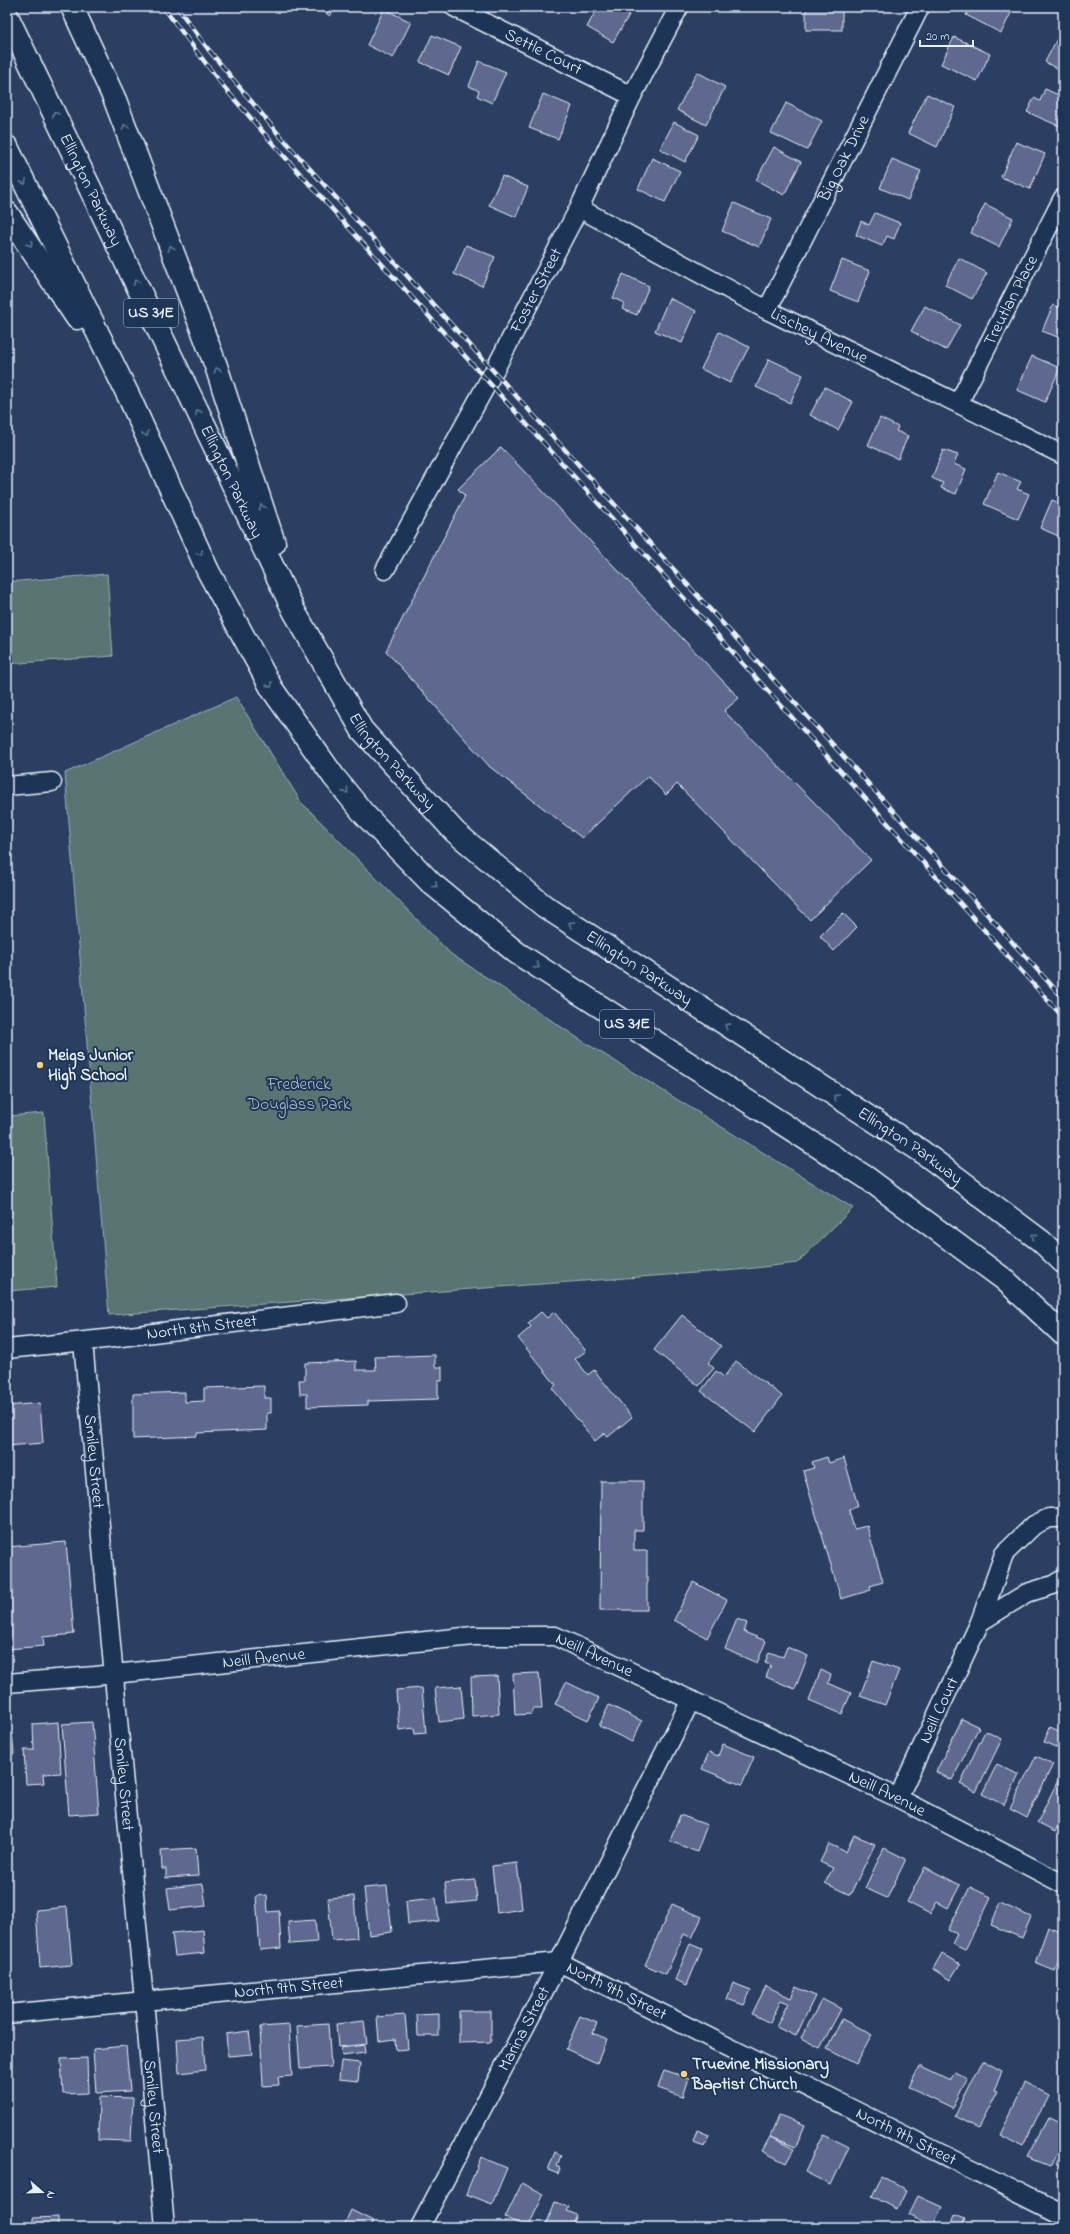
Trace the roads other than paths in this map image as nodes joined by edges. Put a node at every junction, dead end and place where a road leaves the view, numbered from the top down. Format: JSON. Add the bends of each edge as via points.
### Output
{"nodes":[{"id":1,"x":72,"y":7,"type":"edge"},
{"id":2,"x":454,"y":7,"type":"edge"},
{"id":3,"x":680,"y":7,"type":"edge"},
{"id":4,"x":920,"y":7,"type":"edge"},
{"id":5,"x":7,"y":16,"type":"edge"},
{"id":6,"x":632,"y":96,"type":"junction"},
{"id":7,"x":7,"y":147,"type":"edge"},
{"id":8,"x":1063,"y":198,"type":"edge"},
{"id":9,"x":579,"y":208,"type":"junction"},
{"id":10,"x":7,"y":213,"type":"edge"},
{"id":11,"x":767,"y":310,"type":"junction"},
{"id":12,"x":130,"y":399,"type":"junction"},
{"id":13,"x":959,"y":402,"type":"junction"},
{"id":14,"x":1063,"y":455,"type":"edge"},
{"id":15,"x":385,"y":570,"type":"dead end"},
{"id":16,"x":294,"y":611,"type":"junction"},
{"id":17,"x":52,"y":782,"type":"dead end"},
{"id":18,"x":7,"y":786,"type":"edge"},
{"id":19,"x":1063,"y":1262,"type":"edge"},
{"id":20,"x":396,"y":1302,"type":"dead end"},
{"id":21,"x":1063,"y":1334,"type":"edge"},
{"id":22,"x":83,"y":1342,"type":"junction"},
{"id":23,"x":7,"y":1349,"type":"edge"},
{"id":24,"x":1063,"y":1518,"type":"edge"},
{"id":25,"x":1063,"y":1578,"type":"edge"},
{"id":26,"x":980,"y":1622,"type":"junction"},
{"id":27,"x":115,"y":1673,"type":"junction"},
{"id":28,"x":7,"y":1683,"type":"edge"},
{"id":29,"x":690,"y":1700,"type":"junction"},
{"id":30,"x":898,"y":1798,"type":"junction"},
{"id":31,"x":1063,"y":1884,"type":"edge"},
{"id":32,"x":558,"y":1962,"type":"junction"},
{"id":33,"x":145,"y":2000,"type":"junction"},
{"id":34,"x":7,"y":2014,"type":"edge"},
{"id":35,"x":1063,"y":2215,"type":"edge"},
{"id":36,"x":426,"y":2225,"type":"edge"},
{"id":37,"x":165,"y":2227,"type":"edge"}],
"edges":[{"from":16,"to":1,"type":"highway","one_way":true,"via":[[216,366],[115,100]]},
{"from":2,"to":6,"type":"street","name":"Settle Court"},
{"from":3,"to":6,"type":"street","name":"Foster Street"},
{"from":4,"to":11,"type":"street","name":"Big Oak Drive"},
{"from":16,"to":5,"type":"highway","name":"Ellington Parkway","number":"US 31E","one_way":true},
{"from":6,"to":9,"type":"street","name":"Foster Street"},
{"from":7,"to":12,"type":"highway","number":"US 31E","one_way":true},
{"from":8,"to":13,"type":"street","name":"Treutlan Place"},
{"from":9,"to":11,"type":"street","name":"Lischey Avenue"},
{"from":9,"to":15,"type":"street","name":"Foster Street","via":[[494,372]]},
{"from":10,"to":12,"type":"highway","one_way":true},
{"from":11,"to":13,"type":"street","name":"Lischey Avenue"},
{"from":12,"to":21,"type":"highway","number":"US 31E","one_way":true,"via":[[208,571],[272,689],[334,777],[364,814],[431,883],[517,953],[867,1178],[1005,1280]]},
{"from":13,"to":14,"type":"street","name":"Lischey Avenue"},
{"from":19,"to":16,"type":"highway","name":"Ellington Parkway","number":"US 31E","one_way":true,"via":[[1041,1241],[921,1151],[544,906],[455,832],[362,730]]},
{"from":17,"to":18,"type":"street"},
{"from":20,"to":22,"type":"street","name":"North 8th Street"},
{"from":22,"to":23,"type":"street","name":"North 8th Street"},
{"from":22,"to":27,"type":"street","name":"Smiley Street"},
{"from":24,"to":26,"type":"street","name":"Neill Court","via":[[1049,1518],[1034,1525],[1004,1554]]},
{"from":25,"to":26,"type":"street","via":[[1053,1585],[1027,1593]]},
{"from":26,"to":30,"type":"street","name":"Neill Court"},
{"from":27,"to":28,"type":"street","name":"Neill Avenue"},
{"from":27,"to":29,"type":"street","name":"Neill Avenue","via":[[473,1636],[555,1636]]},
{"from":27,"to":33,"type":"street","name":"Smiley Street"},
{"from":29,"to":30,"type":"street","name":"Neill Avenue"},
{"from":29,"to":32,"type":"street","name":"Marina Street"},
{"from":30,"to":31,"type":"street","name":"Neill Avenue"},
{"from":32,"to":33,"type":"street","name":"North 9th Street"},
{"from":32,"to":35,"type":"street","name":"North 9th Street"},
{"from":32,"to":36,"type":"street","name":"Marina Street"},
{"from":33,"to":34,"type":"street","name":"North 9th Street"},
{"from":33,"to":37,"type":"street","name":"Smiley Street"}]}
